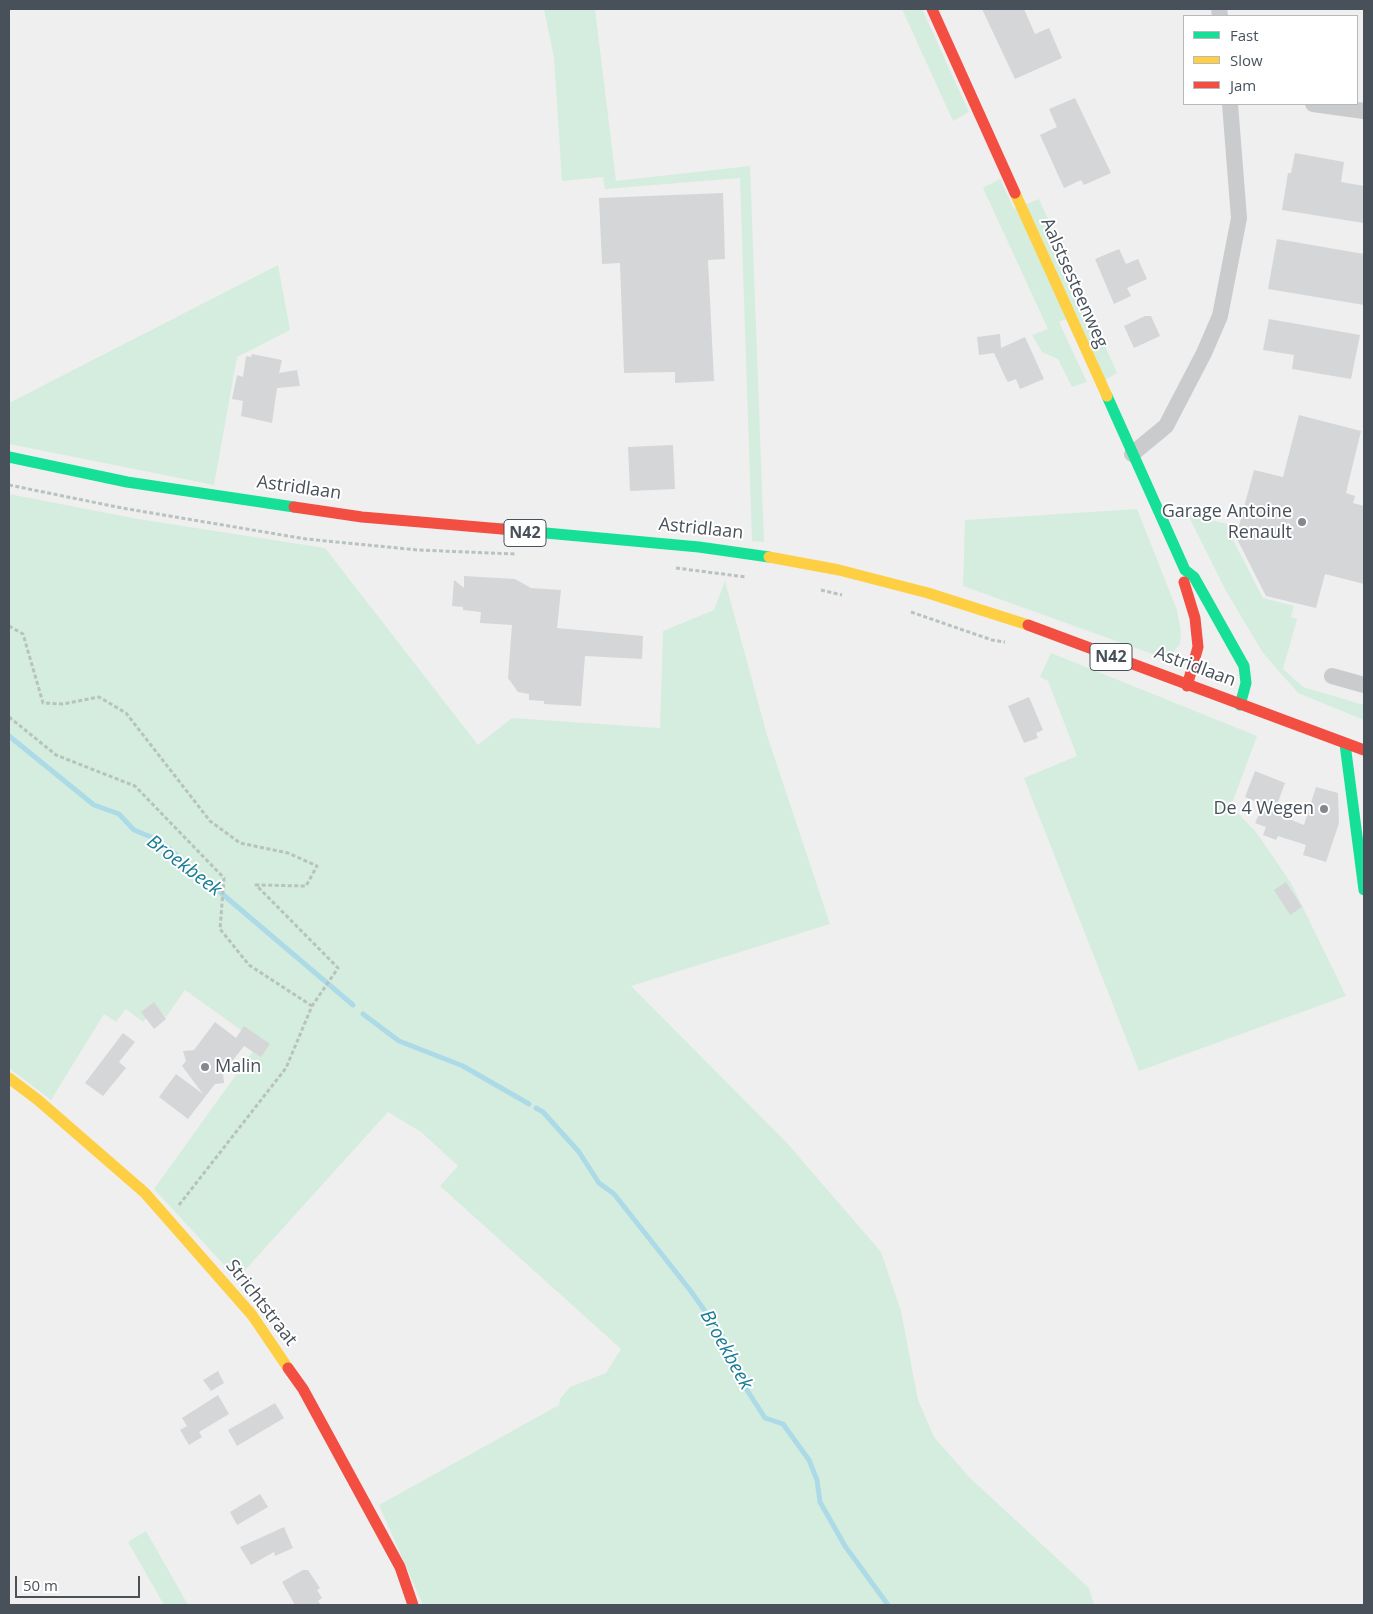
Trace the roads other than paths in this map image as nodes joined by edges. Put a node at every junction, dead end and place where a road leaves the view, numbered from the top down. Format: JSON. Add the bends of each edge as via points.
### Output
{"nodes":[{"id":1,"x":932,"y":9,"type":"edge"},
{"id":2,"x":1230,"y":105,"type":"edge"},
{"id":3,"x":1319,"y":105,"type":"edge"},
{"id":4,"x":1364,"y":111,"type":"edge"},
{"id":5,"x":1132,"y":454,"type":"junction"},
{"id":6,"x":9,"y":457,"type":"edge"},
{"id":7,"x":1185,"y":570,"type":"junction"},
{"id":8,"x":1332,"y":676,"type":"dead end"},
{"id":9,"x":1187,"y":686,"type":"junction"},
{"id":10,"x":1364,"y":686,"type":"edge"},
{"id":11,"x":1240,"y":705,"type":"junction"},
{"id":12,"x":1345,"y":744,"type":"junction"},
{"id":13,"x":1364,"y":750,"type":"edge"},
{"id":14,"x":1364,"y":890,"type":"edge"},
{"id":15,"x":9,"y":1078,"type":"edge"},
{"id":16,"x":414,"y":1605,"type":"edge"}],
"edges":[{"from":1,"to":5,"type":"main road","name":"Aalstsesteenweg"},
{"from":2,"to":5,"type":"street","via":[[1239,218],[1220,316],[1166,426]]},
{"from":3,"to":4,"type":"street"},
{"from":5,"to":7,"type":"main road","name":"Aalstsesteenweg"},
{"from":6,"to":9,"type":"main road","name":"Astridlaan","number":"N42","via":[[127,482],[353,516],[699,547],[839,570],[928,593],[1036,628]]},
{"from":7,"to":9,"type":"main road","name":"Aalstsesteenweg","via":[[1184,583],[1195,618],[1198,648]]},
{"from":7,"to":11,"type":"main road","name":"Aalstsesteenweg","via":[[1194,577],[1244,666],[1246,683]]},
{"from":8,"to":10,"type":"street"},
{"from":9,"to":11,"type":"main road","name":"Astridlaan","number":"N42"},
{"from":11,"to":12,"type":"main road","name":"Astridlaan","number":"N42"},
{"from":12,"to":13,"type":"main road","name":"Astridlaan","number":"N42"},
{"from":12,"to":14,"type":"main road"},
{"from":15,"to":16,"type":"main road","name":"Strichtstraat","via":[[145,1193],[252,1315],[302,1388],[400,1568]]}]}
